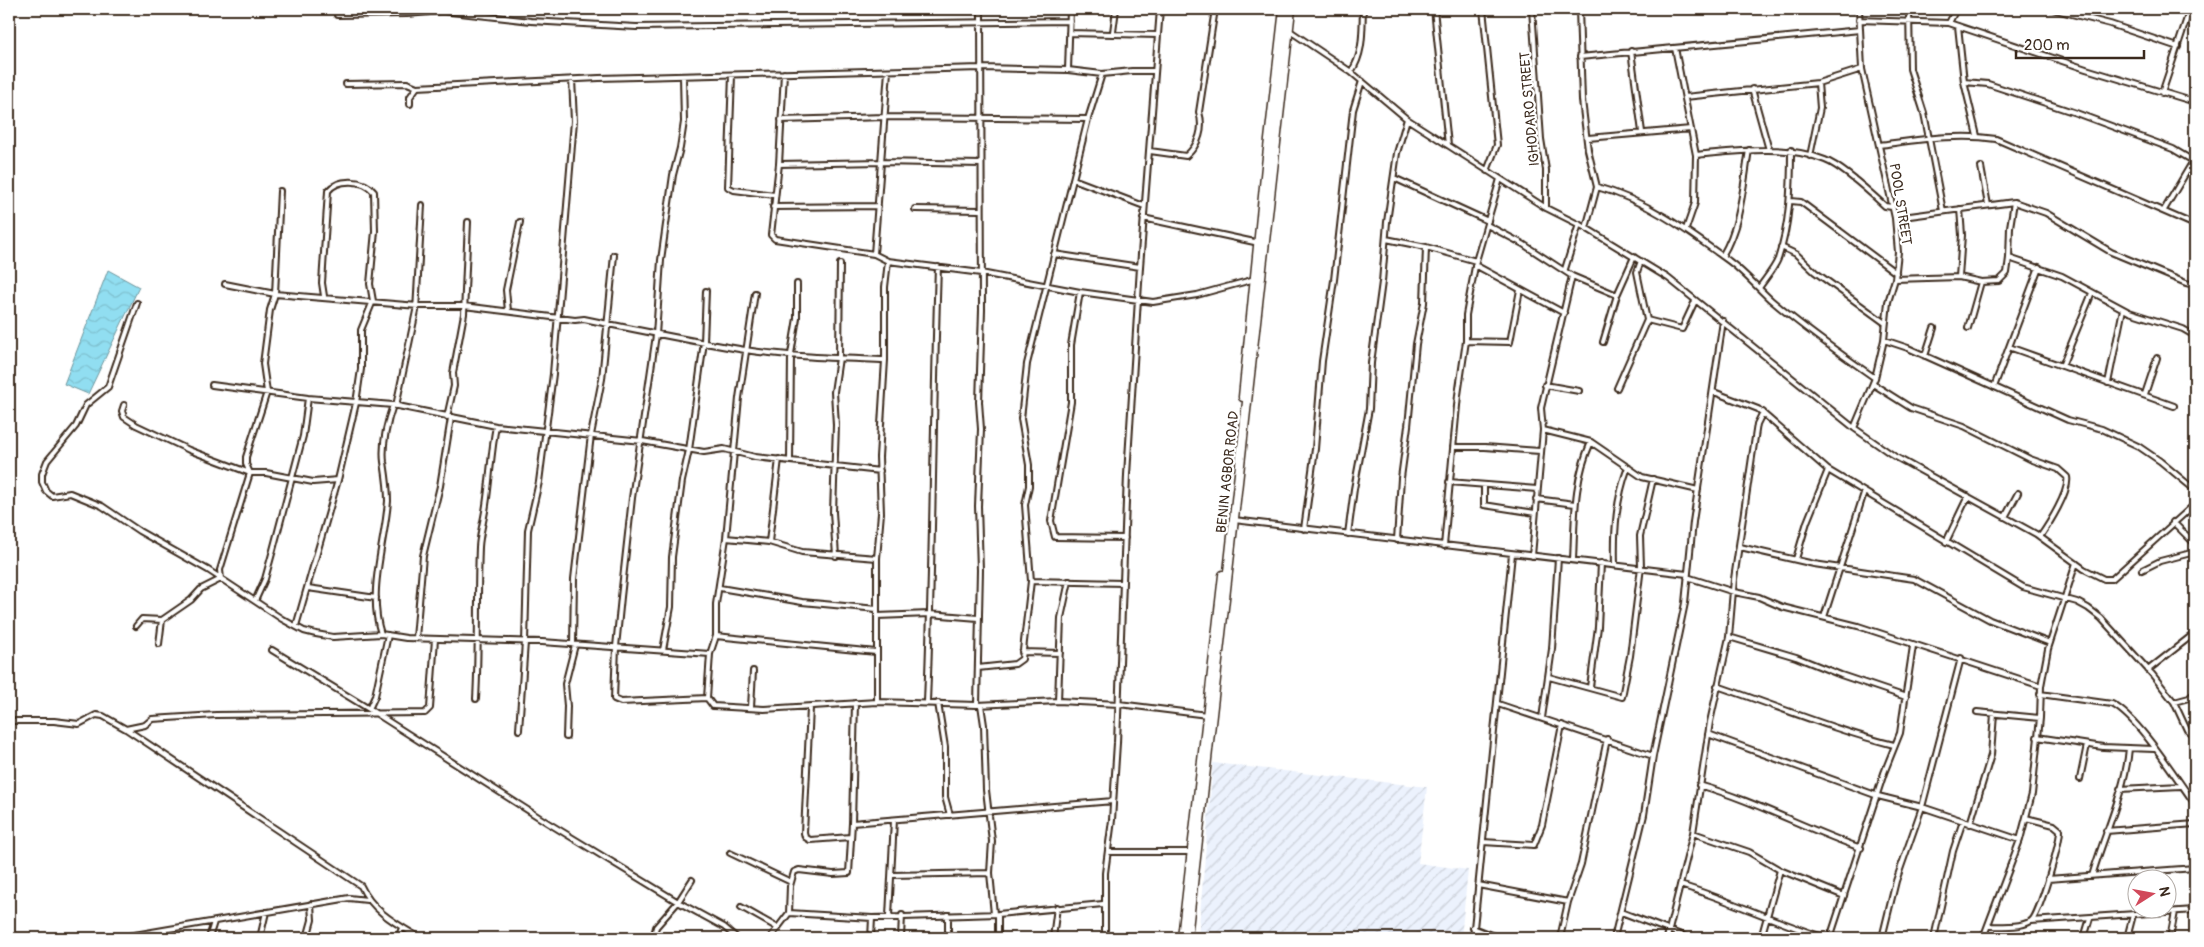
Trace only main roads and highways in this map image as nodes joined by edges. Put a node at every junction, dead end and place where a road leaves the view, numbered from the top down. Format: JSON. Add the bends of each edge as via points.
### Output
{"nodes":[{"id":1,"x":1284,"y":9,"type":"edge"},
{"id":2,"x":1291,"y":9,"type":"edge"},
{"id":3,"x":1266,"y":166,"type":"junction"},
{"id":4,"x":1274,"y":167,"type":"junction"},
{"id":5,"x":1182,"y":938,"type":"edge"},
{"id":6,"x":1187,"y":938,"type":"edge"}],
"edges":[{"from":1,"to":3,"type":"highway","name":"BENIN AGBOR ROAD"},
{"from":2,"to":4,"type":"highway","name":"BENIN AGBOR ROAD"},
{"from":3,"to":4,"type":"highway"},
{"from":3,"to":5,"type":"highway","name":"BENIN AGBOR ROAD"},
{"from":4,"to":6,"type":"highway","name":"BENIN AGBOR ROAD"}]}
